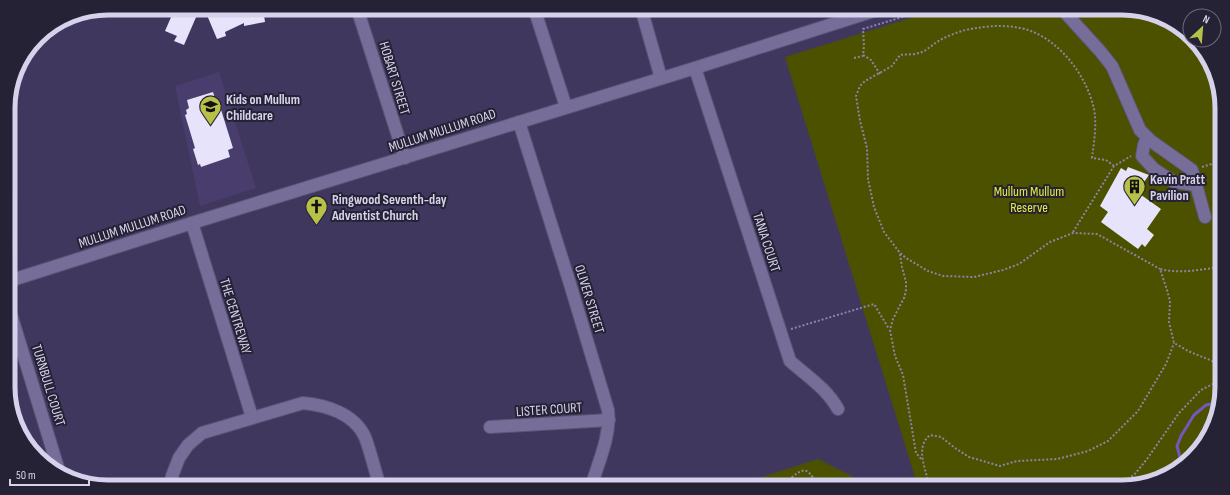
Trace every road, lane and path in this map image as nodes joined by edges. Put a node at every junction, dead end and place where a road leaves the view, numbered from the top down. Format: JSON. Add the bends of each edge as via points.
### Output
{"nodes":[{"id":1,"x":359,"y":15,"type":"edge"},
{"id":2,"x":536,"y":15,"type":"edge"},
{"id":3,"x":643,"y":15,"type":"edge"},
{"id":4,"x":849,"y":15,"type":"edge"},
{"id":5,"x":909,"y":15,"type":"edge"},
{"id":6,"x":1067,"y":15,"type":"edge"},
{"id":7,"x":863,"y":56,"type":"junction"},
{"id":8,"x":854,"y":58,"type":"dead end"},
{"id":9,"x":695,"y":68,"type":"junction"},
{"id":10,"x":880,"y":74,"type":"junction"},
{"id":11,"x":661,"y":78,"type":"junction"},
{"id":12,"x":566,"y":107,"type":"junction"},
{"id":13,"x":519,"y":122,"type":"junction"},
{"id":14,"x":1147,"y":136,"type":"junction"},
{"id":15,"x":1143,"y":150,"type":"junction"},
{"id":16,"x":405,"y":158,"type":"junction"},
{"id":17,"x":1215,"y":163,"type":"edge"},
{"id":18,"x":1114,"y":166,"type":"junction"},
{"id":19,"x":1192,"y":170,"type":"junction"},
{"id":20,"x":1196,"y":185,"type":"junction"},
{"id":21,"x":1205,"y":217,"type":"dead end"},
{"id":22,"x":192,"y":223,"type":"junction"},
{"id":23,"x":1073,"y":233,"type":"junction"},
{"id":24,"x":900,"y":253,"type":"junction"},
{"id":25,"x":1215,"y":268,"type":"edge"},
{"id":26,"x":1160,"y":270,"type":"junction"},
{"id":27,"x":15,"y":279,"type":"edge"},
{"id":28,"x":15,"y":328,"type":"edge"},
{"id":29,"x":890,"y":330,"type":"junction"},
{"id":30,"x":780,"y":332,"type":"junction"},
{"id":31,"x":1174,"y":343,"type":"junction"},
{"id":32,"x":1215,"y":362,"type":"edge"},
{"id":33,"x":1215,"y":383,"type":"edge"},
{"id":34,"x":838,"y":408,"type":"dead end"},
{"id":35,"x":252,"y":417,"type":"junction"},
{"id":36,"x":609,"y":420,"type":"junction"},
{"id":37,"x":490,"y":427,"type":"dead end"},
{"id":38,"x":922,"y":461,"type":"junction"},
{"id":39,"x":57,"y":465,"type":"edge"},
{"id":40,"x":171,"y":480,"type":"edge"},
{"id":41,"x":378,"y":480,"type":"edge"},
{"id":42,"x":593,"y":480,"type":"edge"},
{"id":43,"x":788,"y":480,"type":"edge"},
{"id":44,"x":813,"y":480,"type":"edge"},
{"id":45,"x":928,"y":480,"type":"edge"},
{"id":46,"x":1126,"y":480,"type":"edge"}],
"edges":[{"from":1,"to":16,"type":"street","name":"HOBART STREET"},
{"from":2,"to":12,"type":"street"},
{"from":3,"to":11,"type":"street"},
{"from":4,"to":9,"type":"street","name":"MULLUM MULLUM ROAD"},
{"from":5,"to":7,"type":"path","via":[[863,29]]},
{"from":6,"to":14,"type":"street","via":[[1112,66],[1140,130]]},
{"from":7,"to":8,"type":"path"},
{"from":7,"to":10,"type":"path","via":[[871,60]]},
{"from":9,"to":11,"type":"street","name":"MULLUM MULLUM ROAD"},
{"from":9,"to":30,"type":"street","name":"TANIA COURT"},
{"from":10,"to":18,"type":"path","via":[[892,66],[900,55],[919,53],[958,32],[995,26],[1031,32],[1043,37],[1074,64],[1083,79],[1094,110],[1095,138],[1092,158],[1106,160]]},
{"from":10,"to":24,"type":"path","via":[[865,81],[856,96],[867,148],[868,179],[874,207],[884,232]]},
{"from":11,"to":12,"type":"street","name":"MULLUM MULLUM ROAD"},
{"from":12,"to":13,"type":"street","name":"MULLUM MULLUM ROAD"},
{"from":13,"to":16,"type":"street","name":"MULLUM MULLUM ROAD"},
{"from":13,"to":36,"type":"street","name":"OLIVER STREET","via":[[602,388]]},
{"from":14,"to":15,"type":"street"},
{"from":14,"to":19,"type":"street"},
{"from":15,"to":18,"type":"path"},
{"from":15,"to":20,"type":"street","via":[[1142,156],[1174,182]]},
{"from":16,"to":22,"type":"street","name":"MULLUM MULLUM ROAD"},
{"from":17,"to":19,"type":"path"},
{"from":18,"to":23,"type":"path"},
{"from":19,"to":20,"type":"street"},
{"from":20,"to":21,"type":"street"},
{"from":22,"to":27,"type":"street","name":"MULLUM MULLUM ROAD"},
{"from":22,"to":35,"type":"street","name":"THE CENTREWAY"},
{"from":23,"to":24,"type":"path","via":[[1050,242],[1018,264],[974,277],[943,276],[928,271]]},
{"from":23,"to":26,"type":"path","via":[[1097,234]]},
{"from":24,"to":29,"type":"path","via":[[906,290],[892,319]]},
{"from":25,"to":26,"type":"path","via":[[1169,272]]},
{"from":26,"to":31,"type":"path","via":[[1170,301],[1169,322]]},
{"from":28,"to":39,"type":"street","name":"TURNBULL COURT"},
{"from":29,"to":30,"type":"path","via":[[874,304]]},
{"from":29,"to":38,"type":"path","via":[[895,356],[903,375],[916,453]]},
{"from":30,"to":34,"type":"street","name":"TANIA COURT","via":[[790,361],[822,387]]},
{"from":31,"to":32,"type":"path"},
{"from":31,"to":38,"type":"path","via":[[1166,364],[1138,411],[1108,442],[1088,451],[1057,459],[1016,461],[1000,466],[969,457],[941,438],[930,435],[925,439]]},
{"from":33,"to":46,"type":"path","via":[[1201,390],[1179,413],[1147,460],[1134,475]]},
{"from":35,"to":40,"type":"street","via":[[202,433],[188,445],[179,458]]},
{"from":35,"to":41,"type":"street","via":[[303,402],[334,410],[348,418],[364,436]]},
{"from":36,"to":37,"type":"street","name":"LISTER COURT"},
{"from":36,"to":42,"type":"street","name":"OLIVER STREET"},
{"from":38,"to":45,"type":"path"},
{"from":43,"to":44,"type":"path","via":[[800,471],[806,470],[810,472]]}]}
